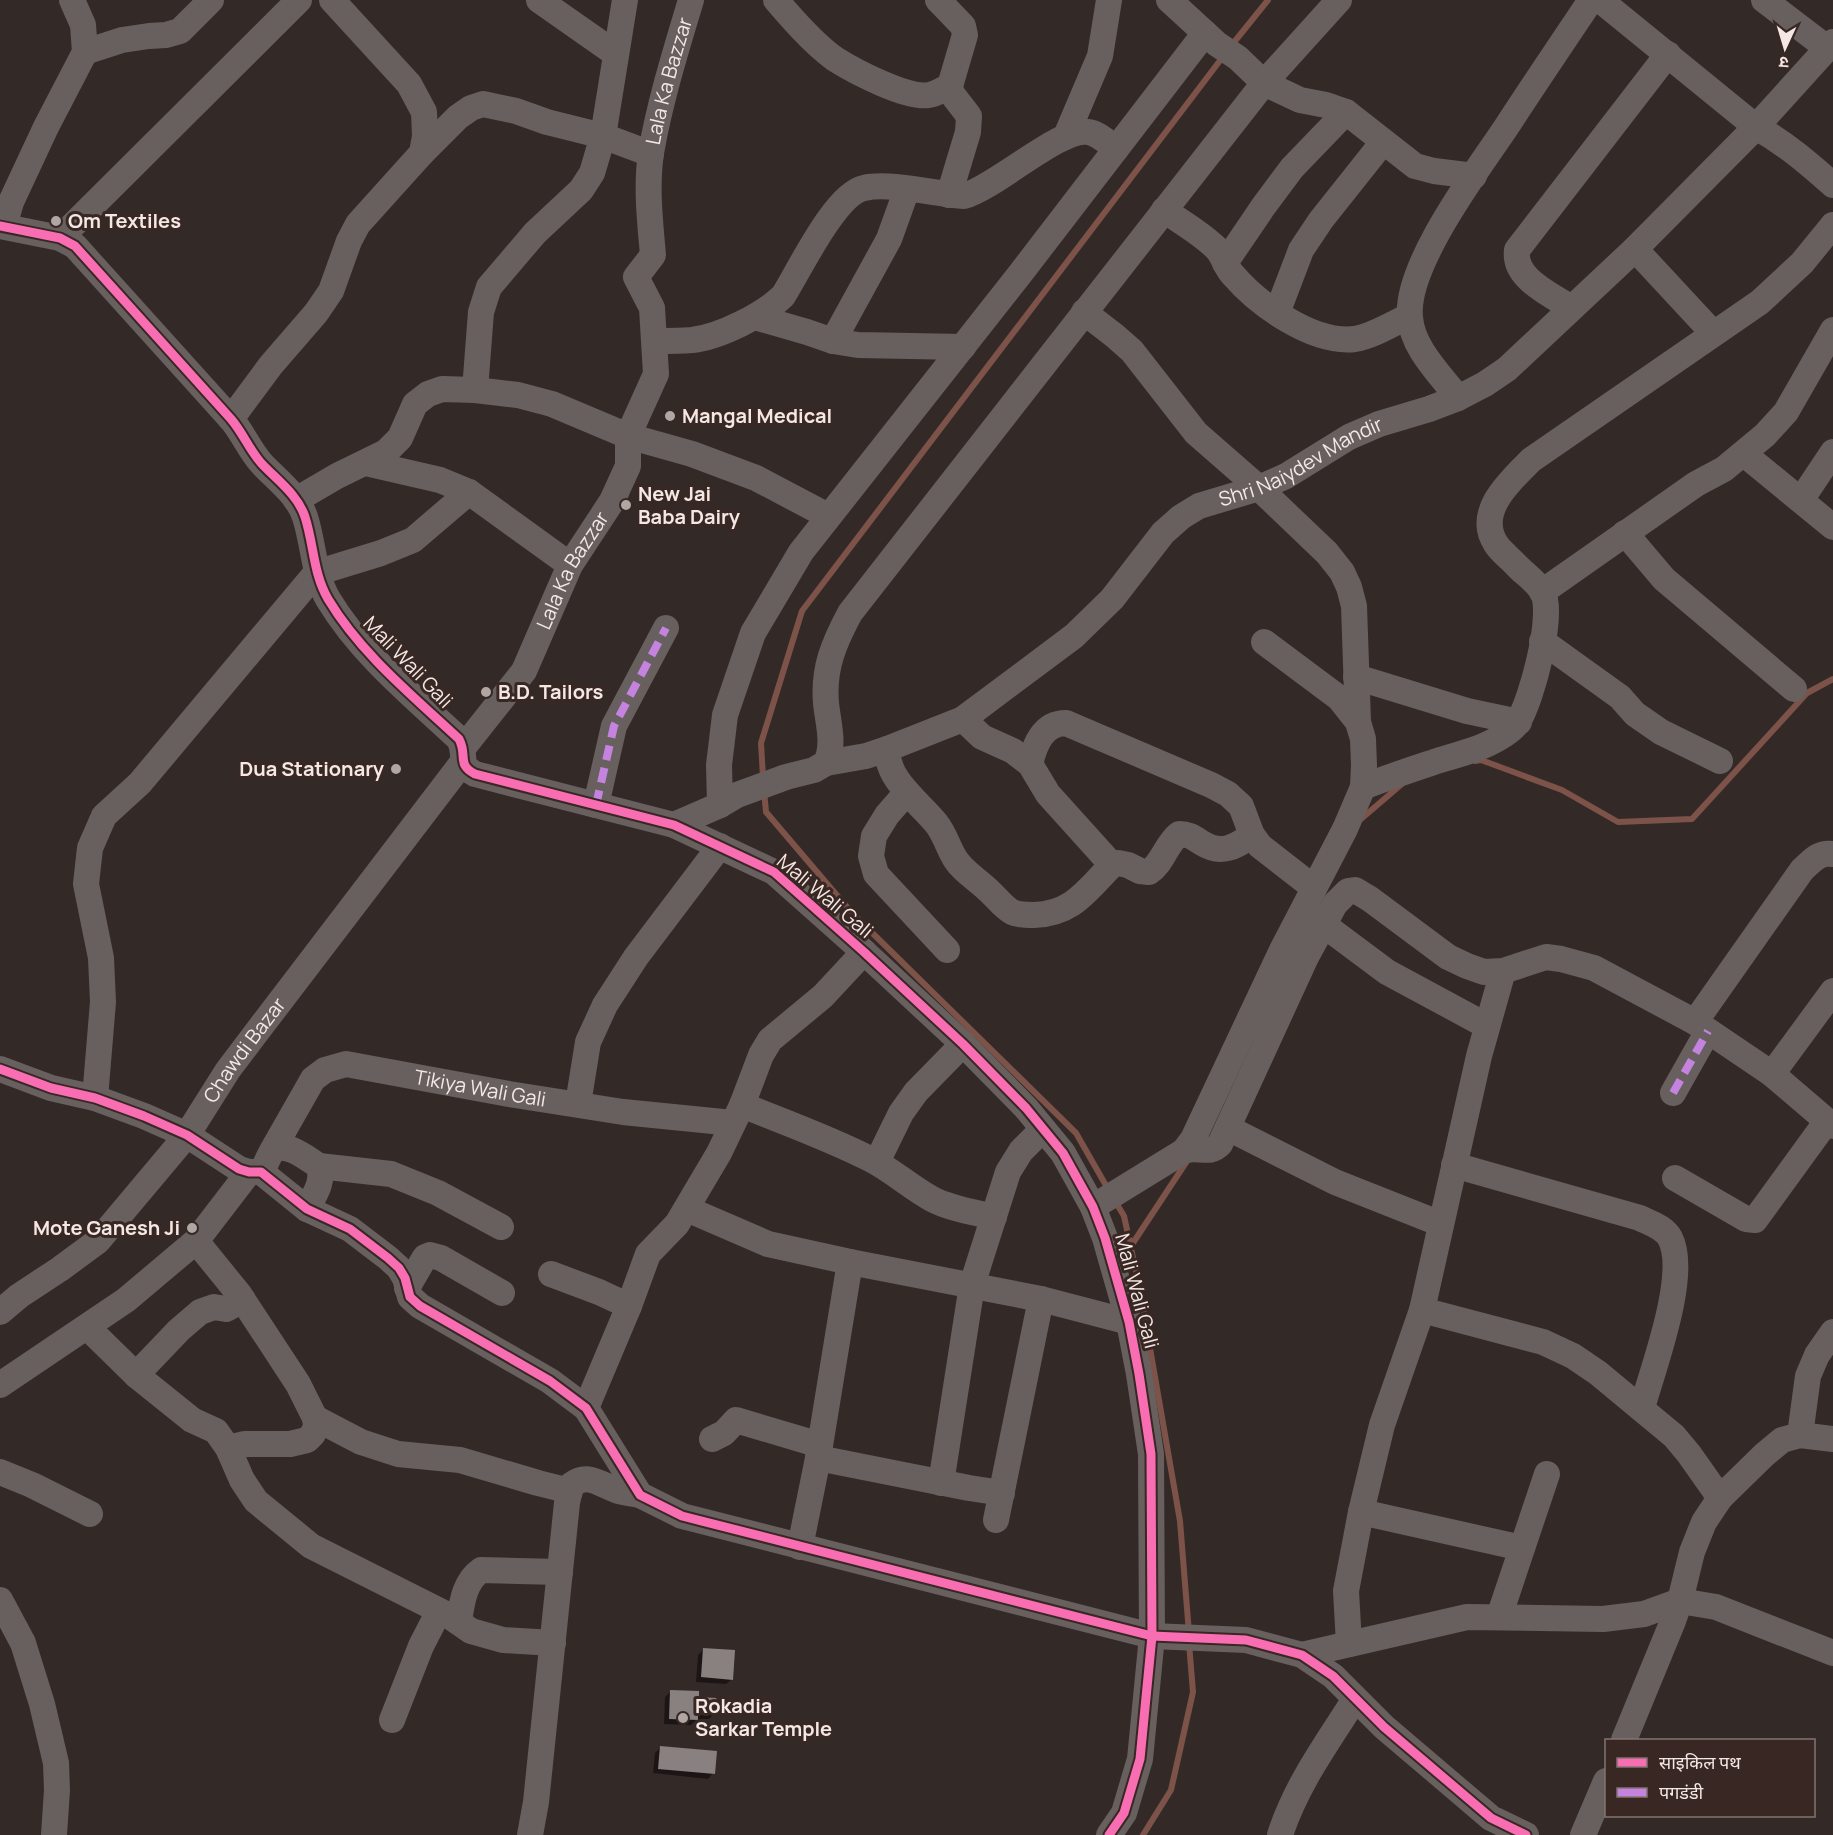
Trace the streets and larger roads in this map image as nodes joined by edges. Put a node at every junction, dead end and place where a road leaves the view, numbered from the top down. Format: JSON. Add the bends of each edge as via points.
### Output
{"nodes":[{"id":1,"x":72,"y":0,"type":"edge"},
{"id":2,"x":211,"y":0,"type":"edge"},
{"id":3,"x":299,"y":0,"type":"edge"},
{"id":4,"x":332,"y":0,"type":"edge"},
{"id":5,"x":539,"y":0,"type":"edge"},
{"id":6,"x":625,"y":0,"type":"edge"},
{"id":7,"x":691,"y":0,"type":"edge"},
{"id":8,"x":776,"y":0,"type":"edge"},
{"id":9,"x":938,"y":0,"type":"edge"},
{"id":10,"x":1109,"y":0,"type":"edge"},
{"id":11,"x":1339,"y":0,"type":"edge"},
{"id":12,"x":1591,"y":0,"type":"edge"},
{"id":13,"x":1600,"y":0,"type":"edge"},
{"id":14,"x":1764,"y":0,"type":"edge"},
{"id":15,"x":1182,"y":4,"type":"edge"},
{"id":16,"x":1220,"y":45,"type":"junction"},
{"id":17,"x":1830,"y":45,"type":"edge"},
{"id":18,"x":85,"y":52,"type":"junction"},
{"id":19,"x":616,"y":54,"type":"junction"},
{"id":20,"x":1668,"y":54,"type":"junction"},
{"id":21,"x":1264,"y":84,"type":"junction"},
{"id":22,"x":950,"y":86,"type":"junction"},
{"id":23,"x":1346,"y":112,"type":"junction"},
{"id":24,"x":1756,"y":127,"type":"junction"},
{"id":25,"x":603,"y":136,"type":"junction"},
{"id":26,"x":1066,"y":136,"type":"junction"},
{"id":27,"x":1383,"y":142,"type":"junction"},
{"id":28,"x":1116,"y":149,"type":"junction"},
{"id":29,"x":422,"y":153,"type":"junction"},
{"id":30,"x":651,"y":154,"type":"junction"},
{"id":31,"x":1474,"y":176,"type":"junction"},
{"id":32,"x":1833,"y":185,"type":"edge"},
{"id":33,"x":907,"y":189,"type":"junction"},
{"id":34,"x":950,"y":195,"type":"junction"},
{"id":35,"x":1164,"y":210,"type":"junction"},
{"id":36,"x":1833,"y":225,"type":"edge"},
{"id":37,"x":2,"y":226,"type":"edge"},
{"id":38,"x":60,"y":238,"type":"junction"},
{"id":39,"x":1635,"y":249,"type":"junction"},
{"id":40,"x":1226,"y":262,"type":"junction"},
{"id":41,"x":1571,"y":308,"type":"junction"},
{"id":42,"x":1084,"y":312,"type":"junction"},
{"id":43,"x":1277,"y":313,"type":"junction"},
{"id":44,"x":1409,"y":316,"type":"junction"},
{"id":45,"x":755,"y":317,"type":"junction"},
{"id":46,"x":1833,"y":330,"type":"edge"},
{"id":47,"x":1713,"y":333,"type":"junction"},
{"id":48,"x":655,"y":341,"type":"junction"},
{"id":49,"x":833,"y":341,"type":"junction"},
{"id":50,"x":963,"y":347,"type":"junction"},
{"id":51,"x":475,"y":390,"type":"junction"},
{"id":52,"x":1458,"y":398,"type":"junction"},
{"id":53,"x":231,"y":419,"type":"junction"},
{"id":54,"x":628,"y":436,"type":"junction"},
{"id":55,"x":1833,"y":452,"type":"edge"},
{"id":56,"x":1744,"y":454,"type":"junction"},
{"id":57,"x":366,"y":463,"type":"junction"},
{"id":58,"x":1259,"y":488,"type":"junction"},
{"id":59,"x":469,"y":492,"type":"junction"},
{"id":60,"x":296,"y":500,"type":"junction"},
{"id":61,"x":1801,"y":501,"type":"junction"},
{"id":62,"x":828,"y":516,"type":"junction"},
{"id":63,"x":1833,"y":527,"type":"edge"},
{"id":64,"x":1625,"y":533,"type":"junction"},
{"id":65,"x":570,"y":565,"type":"junction"},
{"id":66,"x":316,"y":573,"type":"junction"},
{"id":67,"x":1542,"y":592,"type":"junction"},
{"id":68,"x":666,"y":628,"type":"dead end"},
{"id":69,"x":1542,"y":641,"type":"junction"},
{"id":70,"x":1264,"y":642,"type":"dead end"},
{"id":71,"x":1356,"y":677,"type":"junction"},
{"id":72,"x":1794,"y":689,"type":"dead end"},
{"id":73,"x":963,"y":719,"type":"junction"},
{"id":74,"x":1358,"y":722,"type":"junction"},
{"id":75,"x":1519,"y":722,"type":"junction"},
{"id":76,"x":887,"y":749,"type":"junction"},
{"id":77,"x":463,"y":756,"type":"junction"},
{"id":78,"x":1720,"y":761,"type":"dead end"},
{"id":79,"x":826,"y":763,"type":"junction"},
{"id":80,"x":1030,"y":764,"type":"junction"},
{"id":81,"x":1362,"y":788,"type":"junction"},
{"id":82,"x":907,"y":792,"type":"junction"},
{"id":83,"x":728,"y":800,"type":"junction"},
{"id":84,"x":596,"y":805,"type":"junction"},
{"id":85,"x":674,"y":825,"type":"junction"},
{"id":86,"x":1252,"y":835,"type":"junction"},
{"id":87,"x":720,"y":846,"type":"junction"},
{"id":88,"x":1833,"y":854,"type":"edge"},
{"id":89,"x":1112,"y":866,"type":"junction"},
{"id":90,"x":1314,"y":888,"type":"junction"},
{"id":91,"x":1324,"y":924,"type":"junction"},
{"id":92,"x":947,"y":950,"type":"dead end"},
{"id":93,"x":1282,"y":950,"type":"junction"},
{"id":94,"x":864,"y":952,"type":"junction"},
{"id":95,"x":1306,"y":957,"type":"junction"},
{"id":96,"x":1503,"y":971,"type":"junction"},
{"id":97,"x":1833,"y":991,"type":"edge"},
{"id":98,"x":1487,"y":1026,"type":"junction"},
{"id":99,"x":1702,"y":1027,"type":"junction"},
{"id":100,"x":963,"y":1044,"type":"junction"},
{"id":101,"x":0,"y":1069,"type":"edge"},
{"id":102,"x":1772,"y":1074,"type":"junction"},
{"id":103,"x":1673,"y":1094,"type":"dead end"},
{"id":104,"x":95,"y":1098,"type":"junction"},
{"id":105,"x":578,"y":1104,"type":"junction"},
{"id":106,"x":738,"y":1114,"type":"junction"},
{"id":107,"x":1830,"y":1123,"type":"edge"},
{"id":108,"x":1228,"y":1128,"type":"junction"},
{"id":109,"x":1042,"y":1129,"type":"junction"},
{"id":110,"x":187,"y":1135,"type":"junction"},
{"id":111,"x":1194,"y":1150,"type":"junction"},
{"id":112,"x":877,"y":1162,"type":"junction"},
{"id":113,"x":261,"y":1165,"type":"junction"},
{"id":114,"x":1454,"y":1165,"type":"junction"},
{"id":115,"x":320,"y":1166,"type":"junction"},
{"id":116,"x":1675,"y":1178,"type":"dead end"},
{"id":117,"x":1101,"y":1202,"type":"junction"},
{"id":118,"x":307,"y":1209,"type":"junction"},
{"id":119,"x":687,"y":1209,"type":"junction"},
{"id":120,"x":994,"y":1217,"type":"junction"},
{"id":121,"x":1441,"y":1224,"type":"junction"},
{"id":122,"x":501,"y":1227,"type":"dead end"},
{"id":123,"x":196,"y":1241,"type":"junction"},
{"id":124,"x":850,"y":1262,"type":"junction"},
{"id":125,"x":551,"y":1274,"type":"dead end"},
{"id":126,"x":972,"y":1286,"type":"junction"},
{"id":127,"x":408,"y":1288,"type":"junction"},
{"id":128,"x":502,"y":1293,"type":"dead end"},
{"id":129,"x":1041,"y":1299,"type":"junction"},
{"id":130,"x":243,"y":1300,"type":"junction"},
{"id":131,"x":629,"y":1306,"type":"junction"},
{"id":132,"x":1422,"y":1310,"type":"junction"},
{"id":133,"x":0,"y":1312,"type":"edge"},
{"id":134,"x":1129,"y":1322,"type":"junction"},
{"id":135,"x":87,"y":1328,"type":"junction"},
{"id":136,"x":1833,"y":1332,"type":"edge"},
{"id":137,"x":136,"y":1375,"type":"junction"},
{"id":138,"x":0,"y":1384,"type":"edge"},
{"id":139,"x":586,"y":1408,"type":"junction"},
{"id":140,"x":1642,"y":1408,"type":"junction"},
{"id":141,"x":315,"y":1418,"type":"junction"},
{"id":142,"x":1800,"y":1435,"type":"junction"},
{"id":143,"x":712,"y":1439,"type":"dead end"},
{"id":144,"x":1833,"y":1439,"type":"edge"},
{"id":145,"x":228,"y":1448,"type":"junction"},
{"id":146,"x":819,"y":1451,"type":"junction"},
{"id":147,"x":0,"y":1472,"type":"edge"},
{"id":148,"x":1547,"y":1474,"type":"dead end"},
{"id":149,"x":941,"y":1483,"type":"junction"},
{"id":150,"x":570,"y":1491,"type":"junction"},
{"id":151,"x":1002,"y":1493,"type":"junction"},
{"id":152,"x":640,"y":1495,"type":"junction"},
{"id":153,"x":1720,"y":1498,"type":"junction"},
{"id":154,"x":1361,"y":1512,"type":"junction"},
{"id":155,"x":90,"y":1514,"type":"dead end"},
{"id":156,"x":996,"y":1521,"type":"dead end"},
{"id":157,"x":801,"y":1548,"type":"junction"},
{"id":158,"x":1522,"y":1548,"type":"junction"},
{"id":159,"x":560,"y":1572,"type":"junction"},
{"id":160,"x":0,"y":1600,"type":"edge"},
{"id":161,"x":1680,"y":1601,"type":"junction"},
{"id":162,"x":449,"y":1616,"type":"junction"},
{"id":163,"x":1498,"y":1617,"type":"junction"},
{"id":164,"x":1152,"y":1635,"type":"junction"},
{"id":165,"x":553,"y":1643,"type":"junction"},
{"id":166,"x":1349,"y":1644,"type":"junction"},
{"id":167,"x":1833,"y":1653,"type":"edge"},
{"id":168,"x":1302,"y":1655,"type":"junction"},
{"id":169,"x":1354,"y":1699,"type":"junction"},
{"id":170,"x":392,"y":1720,"type":"dead end"},
{"id":171,"x":1624,"y":1739,"type":"edge"},
{"id":172,"x":1605,"y":1783,"type":"edge"},
{"id":173,"x":1488,"y":1826,"type":"edge"},
{"id":174,"x":54,"y":1835,"type":"edge"},
{"id":175,"x":531,"y":1835,"type":"edge"},
{"id":176,"x":1109,"y":1835,"type":"edge"},
{"id":177,"x":1280,"y":1835,"type":"edge"},
{"id":178,"x":1526,"y":1835,"type":"edge"},
{"id":179,"x":1583,"y":1835,"type":"edge"}],
"edges":[{"from":1,"to":18,"type":"street","via":[[83,25]]},
{"from":2,"to":18,"type":"street","via":[[180,31],[122,40]]},
{"from":3,"to":38,"type":"street"},
{"from":4,"to":29,"type":"street","via":[[409,84],[424,112]]},
{"from":5,"to":19,"type":"street"},
{"from":6,"to":19,"type":"street"},
{"from":7,"to":30,"type":"street","name":"Lala Ka Bazzar","via":[[671,65]]},
{"from":8,"to":22,"type":"street","via":[[835,58],[896,90],[930,95]]},
{"from":9,"to":22,"type":"street","via":[[963,26],[965,35]]},
{"from":10,"to":26,"type":"street","via":[[1100,56]]},
{"from":11,"to":21,"type":"street"},
{"from":12,"to":31,"type":"street"},
{"from":13,"to":20,"type":"street"},
{"from":14,"to":17,"type":"street"},
{"from":15,"to":16,"type":"street"},
{"from":16,"to":21,"type":"street"},
{"from":16,"to":28,"type":"street"},
{"from":17,"to":24,"type":"street","name":"Shri Naiydev Mandir"},
{"from":18,"to":37,"type":"street"},
{"from":19,"to":25,"type":"street"},
{"from":20,"to":24,"type":"street"},
{"from":20,"to":41,"type":"street","via":[[1517,250],[1521,272]]},
{"from":21,"to":23,"type":"street","via":[[1300,100]]},
{"from":21,"to":35,"type":"street"},
{"from":22,"to":34,"type":"street","via":[[969,116]]},
{"from":23,"to":27,"type":"street"},
{"from":23,"to":40,"type":"street","via":[[1292,168]]},
{"from":24,"to":32,"type":"street","via":[[1782,141]]},
{"from":24,"to":39,"type":"street","name":"Shri Naiydev Mandir"},
{"from":25,"to":29,"type":"street","via":[[483,105],[458,117]]},
{"from":25,"to":30,"type":"street"},
{"from":25,"to":51,"type":"street","via":[[592,173],[580,190],[535,233],[489,287],[482,312]]},
{"from":26,"to":28,"type":"street","via":[[1087,131]]},
{"from":26,"to":34,"type":"street","via":[[975,193]]},
{"from":27,"to":31,"type":"street","via":[[1415,165]]},
{"from":27,"to":43,"type":"street","via":[[1301,249]]},
{"from":28,"to":50,"type":"street"},
{"from":29,"to":53,"type":"street","via":[[358,224],[332,291]]},
{"from":30,"to":48,"type":"street","name":"Lala Ka Bazzar","via":[[649,214],[653,255],[636,277],[652,308]]},
{"from":31,"to":44,"type":"street","via":[[1423,261],[1412,288]]},
{"from":33,"to":34,"type":"street"},
{"from":33,"to":45,"type":"street","via":[[864,188],[849,195],[836,208],[783,296]]},
{"from":33,"to":49,"type":"street","via":[[889,239]]},
{"from":35,"to":40,"type":"street","via":[[1208,241]]},
{"from":35,"to":42,"type":"street"},
{"from":36,"to":47,"type":"street","via":[[1803,263],[1760,302]]},
{"from":37,"to":38,"type":"street","name":"Mali Wali Gali"},
{"from":38,"to":53,"type":"street","name":"Mali Wali Gali","via":[[75,246]]},
{"from":39,"to":41,"type":"street","name":"Shri Naiydev Mandir"},
{"from":39,"to":47,"type":"street"},
{"from":40,"to":43,"type":"street","via":[[1242,285]]},
{"from":41,"to":52,"type":"street","name":"Shri Naiydev Mandir","via":[[1507,369]]},
{"from":42,"to":58,"type":"street","via":[[1132,351],[1196,433]]},
{"from":42,"to":79,"type":"street","via":[[850,613],[834,642],[827,670],[831,743]]},
{"from":43,"to":44,"type":"street","via":[[1315,333],[1337,339],[1356,339]]},
{"from":44,"to":52,"type":"street","via":[[1414,339]]},
{"from":45,"to":48,"type":"street","via":[[693,340]]},
{"from":45,"to":49,"type":"street"},
{"from":46,"to":56,"type":"street","via":[[1786,412]]},
{"from":47,"to":67,"type":"street","via":[[1531,460],[1496,500],[1489,518],[1493,539]]},
{"from":48,"to":54,"type":"street","name":"Lala Ka Bazzar","via":[[656,374]]},
{"from":49,"to":50,"type":"street"},
{"from":50,"to":62,"type":"street"},
{"from":51,"to":54,"type":"street","via":[[552,404]]},
{"from":51,"to":57,"type":"street","via":[[442,389],[428,394],[415,404],[400,438]]},
{"from":52,"to":58,"type":"street","name":"Shri Naiydev Mandir","via":[[1349,437]]},
{"from":53,"to":60,"type":"street","name":"Mali Wali Gali","via":[[261,462]]},
{"from":54,"to":62,"type":"street","via":[[756,478]]},
{"from":54,"to":65,"type":"street","name":"Lala Ka Bazzar","via":[[628,466],[612,501]]},
{"from":55,"to":61,"type":"street"},
{"from":56,"to":61,"type":"street"},
{"from":56,"to":64,"type":"street"},
{"from":57,"to":59,"type":"street","via":[[440,480]]},
{"from":57,"to":60,"type":"street"},
{"from":58,"to":71,"type":"street","via":[[1342,572],[1354,606]]},
{"from":58,"to":73,"type":"street","name":"Shri Naiydev Mandir","via":[[1199,506],[1181,517],[1163,533],[1112,599],[1074,636]]},
{"from":59,"to":65,"type":"street"},
{"from":59,"to":66,"type":"street","via":[[413,540]]},
{"from":60,"to":66,"type":"street","name":"Mali Wali Gali","via":[[305,516]]},
{"from":61,"to":63,"type":"street"},
{"from":62,"to":83,"type":"street","via":[[801,552],[753,633],[724,715],[719,765]]},
{"from":64,"to":67,"type":"street"},
{"from":64,"to":72,"type":"street","via":[[1664,579]]},
{"from":65,"to":77,"type":"street","name":"Lala Ka Bazzar","via":[[524,671]]},
{"from":66,"to":77,"type":"street","name":"Mali Wali Gali","via":[[337,614],[372,657],[459,739]]},
{"from":66,"to":104,"type":"street","via":[[140,783],[104,816],[90,848],[86,884],[101,958],[103,1002]]},
{"from":67,"to":69,"type":"street","via":[[1546,606]]},
{"from":68,"to":84,"type":"street","via":[[614,726]]},
{"from":69,"to":75,"type":"street"},
{"from":69,"to":78,"type":"street","via":[[1661,732]]},
{"from":70,"to":74,"type":"street","via":[[1339,698]]},
{"from":71,"to":74,"type":"street"},
{"from":71,"to":75,"type":"street","via":[[1467,711]]},
{"from":73,"to":76,"type":"street","name":"Shri Naiydev Mandir"},
{"from":73,"to":80,"type":"street","via":[[982,737]]},
{"from":74,"to":81,"type":"street","via":[[1363,740]]},
{"from":75,"to":81,"type":"street","via":[[1500,738],[1478,748]]},
{"from":76,"to":79,"type":"street","name":"Shri Naiydev Mandir"},
{"from":76,"to":82,"type":"street","via":[[889,766]]},
{"from":77,"to":84,"type":"street","name":"Mali Wali Gali","via":[[467,770],[475,774]]},
{"from":77,"to":110,"type":"street","name":"Chawdi Bazar","via":[[228,1070]]},
{"from":79,"to":83,"type":"street","name":"Shri Naiydev Mandir"},
{"from":80,"to":86,"type":"street","via":[[1041,735],[1057,723],[1066,723],[1228,794],[1241,806]]},
{"from":80,"to":89,"type":"street","via":[[1047,794]]},
{"from":81,"to":90,"type":"street"},
{"from":82,"to":89,"type":"street","via":[[938,825],[960,865],[1013,913],[1039,915],[1068,908]]},
{"from":82,"to":92,"type":"street","via":[[874,836],[871,856],[876,874]]},
{"from":83,"to":85,"type":"street","name":"Shri Naiydev Mandir"},
{"from":84,"to":85,"type":"street","name":"Mali Wali Gali"},
{"from":85,"to":87,"type":"street","name":"Mali Wali Gali"},
{"from":86,"to":89,"type":"street","via":[[1229,849],[1218,850],[1187,834],[1179,834],[1149,873],[1118,863]]},
{"from":86,"to":90,"type":"street","via":[[1275,859]]},
{"from":87,"to":94,"type":"street","name":"Mali Wali Gali","via":[[774,872]]},
{"from":87,"to":105,"type":"street","via":[[604,1005],[588,1042]]},
{"from":88,"to":99,"type":"street","via":[[1817,856],[1802,870]]},
{"from":90,"to":93,"type":"street"},
{"from":91,"to":95,"type":"street"},
{"from":91,"to":96,"type":"street","via":[[1341,897],[1355,890],[1448,957],[1484,972]]},
{"from":91,"to":98,"type":"street","via":[[1387,972]]},
{"from":93,"to":95,"type":"street"},
{"from":93,"to":111,"type":"street","via":[[1193,1139]]},
{"from":94,"to":100,"type":"street","name":"Mali Wali Gali"},
{"from":94,"to":106,"type":"street","via":[[823,996],[770,1040]]},
{"from":95,"to":108,"type":"street"},
{"from":96,"to":98,"type":"street"},
{"from":96,"to":99,"type":"street","via":[[1545,957],[1594,968]]},
{"from":97,"to":102,"type":"street"},
{"from":98,"to":114,"type":"street"},
{"from":99,"to":102,"type":"street"},
{"from":99,"to":103,"type":"street"},
{"from":100,"to":109,"type":"street","name":"Mali Wali Gali"},
{"from":100,"to":112,"type":"street","via":[[916,1092]]},
{"from":101,"to":104,"type":"street","via":[[51,1088]]},
{"from":102,"to":107,"type":"street"},
{"from":104,"to":110,"type":"street"},
{"from":105,"to":106,"type":"street","name":"Tikiya Wali Gali","via":[[623,1112]]},
{"from":105,"to":113,"type":"street","name":"Tikiya Wali Gali","via":[[346,1064],[325,1070],[313,1079]]},
{"from":106,"to":112,"type":"street","name":"Tikiya Wali Gali"},
{"from":106,"to":119,"type":"street"},
{"from":107,"to":116,"type":"street","via":[[1755,1220],[1746,1219]]},
{"from":108,"to":111,"type":"street","via":[[1215,1149]]},
{"from":108,"to":121,"type":"street","via":[[1335,1182]]},
{"from":109,"to":117,"type":"street","name":"Mali Wali Gali"},
{"from":109,"to":120,"type":"street","via":[[1020,1151],[1008,1172]]},
{"from":110,"to":113,"type":"street","via":[[239,1169]]},
{"from":110,"to":133,"type":"street","name":"Chawdi Bazar","via":[[98,1241]]},
{"from":111,"to":117,"type":"street"},
{"from":112,"to":120,"type":"street","name":"Tikiya Wali Gali","via":[[932,1199]]},
{"from":113,"to":115,"type":"street","via":[[279,1147]]},
{"from":113,"to":118,"type":"street"},
{"from":113,"to":123,"type":"street","name":"Tikiya Wali Gali"},
{"from":114,"to":121,"type":"street"},
{"from":114,"to":140,"type":"street","via":[[1640,1218],[1659,1226],[1669,1237],[1676,1270],[1671,1306]]},
{"from":115,"to":118,"type":"street","via":[[321,1183]]},
{"from":115,"to":122,"type":"street","via":[[392,1174],[438,1193]]},
{"from":117,"to":134,"type":"street","name":"Mali Wali Gali","via":[[1106,1238]]},
{"from":118,"to":127,"type":"street","via":[[350,1229],[388,1258],[399,1268]]},
{"from":119,"to":124,"type":"street","via":[[768,1244]]},
{"from":119,"to":131,"type":"street","via":[[648,1254]]},
{"from":120,"to":126,"type":"street"},
{"from":121,"to":132,"type":"street"},
{"from":123,"to":130,"type":"street"},
{"from":123,"to":135,"type":"street","name":"Tikiya Wali Gali"},
{"from":124,"to":126,"type":"street"},
{"from":124,"to":146,"type":"street"},
{"from":125,"to":131,"type":"street"},
{"from":126,"to":129,"type":"street"},
{"from":126,"to":149,"type":"street"},
{"from":127,"to":128,"type":"street","via":[[425,1257],[430,1255]]},
{"from":127,"to":139,"type":"street","via":[[410,1297],[420,1306],[550,1381]]},
{"from":129,"to":134,"type":"street"},
{"from":129,"to":151,"type":"street"},
{"from":130,"to":137,"type":"street","via":[[226,1309],[214,1307],[200,1312]]},
{"from":130,"to":141,"type":"street","via":[[298,1384]]},
{"from":131,"to":139,"type":"street"},
{"from":132,"to":140,"type":"street","via":[[1543,1342],[1573,1356]]},
{"from":132,"to":154,"type":"street","via":[[1382,1425]]},
{"from":134,"to":164,"type":"street","name":"Mali Wali Gali","via":[[1151,1454]]},
{"from":135,"to":137,"type":"street"},
{"from":135,"to":138,"type":"street","name":"Tikiya Wali Gali"},
{"from":136,"to":142,"type":"street","via":[[1808,1376]]},
{"from":137,"to":145,"type":"street","via":[[192,1420],[216,1431]]},
{"from":139,"to":152,"type":"street"},
{"from":140,"to":153,"type":"street","via":[[1682,1445]]},
{"from":141,"to":145,"type":"street","via":[[314,1434],[308,1440]]},
{"from":141,"to":150,"type":"street","via":[[361,1442],[398,1454],[460,1460]]},
{"from":142,"to":144,"type":"street"},
{"from":142,"to":153,"type":"street","via":[[1782,1440]]},
{"from":143,"to":146,"type":"street","via":[[736,1420]]},
{"from":145,"to":162,"type":"street","via":[[256,1501],[310,1546]]},
{"from":146,"to":149,"type":"street"},
{"from":146,"to":157,"type":"street"},
{"from":147,"to":155,"type":"street"},
{"from":148,"to":158,"type":"street"},
{"from":149,"to":151,"type":"street"},
{"from":150,"to":152,"type":"street","via":[[578,1479],[589,1479],[617,1491]]},
{"from":150,"to":159,"type":"street"},
{"from":151,"to":156,"type":"street"},
{"from":152,"to":157,"type":"street","via":[[682,1516]]},
{"from":153,"to":161,"type":"street","via":[[1704,1522],[1692,1552]]},
{"from":154,"to":158,"type":"street"},
{"from":154,"to":166,"type":"street","via":[[1346,1591]]},
{"from":157,"to":164,"type":"street"},
{"from":158,"to":163,"type":"street"},
{"from":159,"to":162,"type":"street","via":[[481,1570]]},
{"from":159,"to":165,"type":"street"},
{"from":160,"to":174,"type":"street","via":[[23,1643],[56,1763]]},
{"from":161,"to":163,"type":"street","via":[[1644,1614],[1603,1619]]},
{"from":161,"to":167,"type":"street","via":[[1716,1607]]},
{"from":161,"to":171,"type":"street"},
{"from":162,"to":165,"type":"street","via":[[471,1631],[503,1640]]},
{"from":162,"to":170,"type":"street","via":[[421,1646]]},
{"from":163,"to":166,"type":"street","via":[[1467,1617]]},
{"from":164,"to":168,"type":"street","via":[[1246,1640]]},
{"from":164,"to":176,"type":"street","name":"Mali Wali Gali","via":[[1140,1759],[1124,1813]]},
{"from":165,"to":175,"type":"street"},
{"from":166,"to":168,"type":"street"},
{"from":168,"to":169,"type":"street","via":[[1333,1676]]},
{"from":169,"to":173,"type":"street"},
{"from":169,"to":177,"type":"street","via":[[1299,1789]]},
{"from":172,"to":179,"type":"street"},
{"from":173,"to":178,"type":"street"}]}
